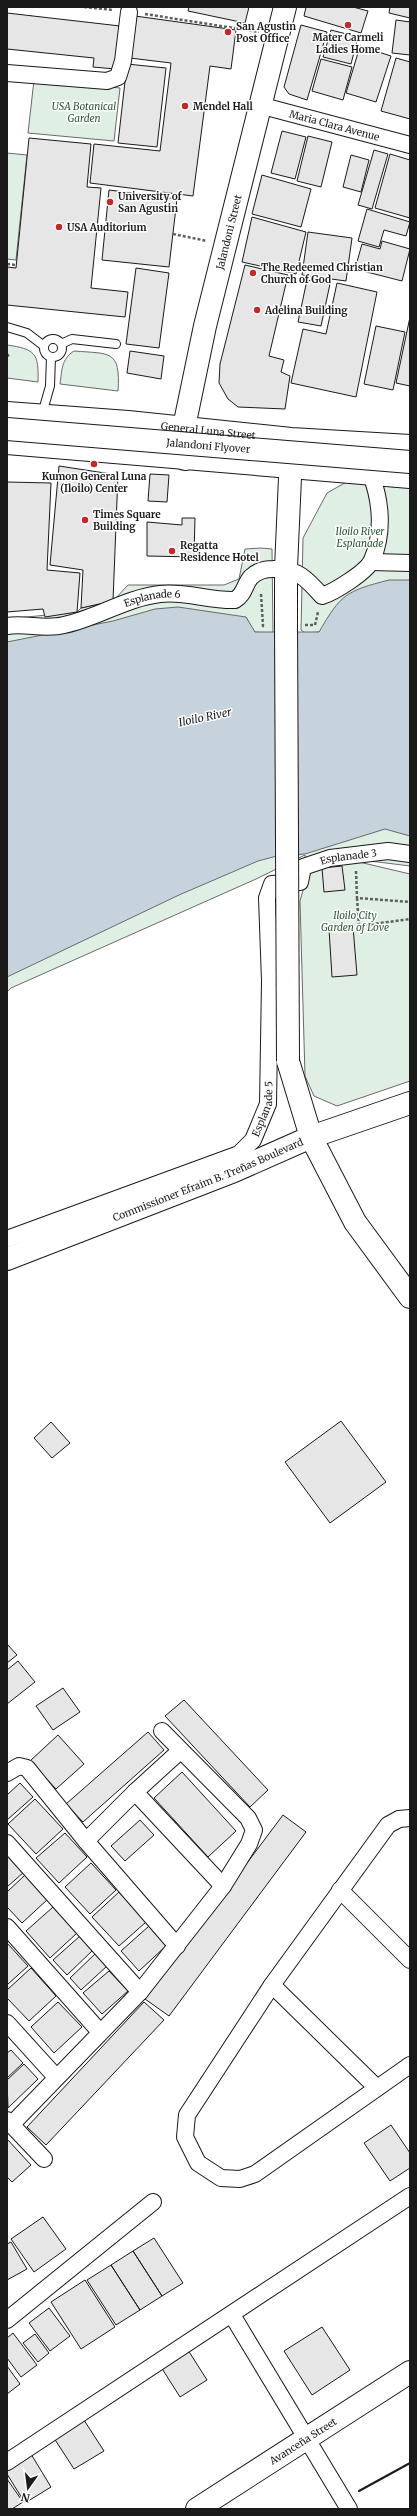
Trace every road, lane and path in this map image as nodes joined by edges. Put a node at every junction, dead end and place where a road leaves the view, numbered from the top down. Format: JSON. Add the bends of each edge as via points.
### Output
{"nodes":[{"id":1,"x":84,"y":7,"type":"edge"},
{"id":2,"x":285,"y":7,"type":"edge"},
{"id":3,"x":130,"y":10,"type":"edge"},
{"id":4,"x":277,"y":35,"type":"junction"},
{"id":5,"x":7,"y":73,"type":"edge"},
{"id":6,"x":259,"y":105,"type":"junction"},
{"id":7,"x":410,"y":144,"type":"edge"},
{"id":8,"x":173,"y":234,"type":"dead end"},
{"id":9,"x":224,"y":245,"type":"junction"},
{"id":10,"x":7,"y":264,"type":"edge"},
{"id":11,"x":16,"y":265,"type":"dead end"},
{"id":12,"x":7,"y":327,"type":"edge"},
{"id":13,"x":61,"y":344,"type":"junction"},
{"id":14,"x":116,"y":344,"type":"dead end"},
{"id":15,"x":44,"y":346,"type":"junction"},
{"id":16,"x":7,"y":354,"type":"edge"},
{"id":17,"x":51,"y":357,"type":"junction"},
{"id":18,"x":10,"y":358,"type":"dead end"},
{"id":19,"x":7,"y":413,"type":"edge"},
{"id":20,"x":41,"y":417,"type":"junction"},
{"id":21,"x":184,"y":427,"type":"junction"},
{"id":22,"x":7,"y":429,"type":"edge"},
{"id":23,"x":291,"y":440,"type":"junction"},
{"id":24,"x":7,"y":443,"type":"edge"},
{"id":25,"x":410,"y":446,"type":"edge"},
{"id":26,"x":185,"y":459,"type":"junction"},
{"id":27,"x":410,"y":462,"type":"edge"},
{"id":28,"x":291,"y":468,"type":"junction"},
{"id":29,"x":371,"y":475,"type":"junction"},
{"id":30,"x":410,"y":477,"type":"edge"},
{"id":31,"x":372,"y":562,"type":"junction"},
{"id":32,"x":410,"y":563,"type":"edge"},
{"id":33,"x":286,"y":568,"type":"junction"},
{"id":34,"x":7,"y":626,"type":"edge"},
{"id":35,"x":410,"y":854,"type":"edge"},
{"id":36,"x":355,"y":855,"type":"junction"},
{"id":37,"x":272,"y":884,"type":"joint"},
{"id":38,"x":357,"y":898,"type":"junction"},
{"id":39,"x":410,"y":902,"type":"edge"},
{"id":40,"x":410,"y":919,"type":"edge"},
{"id":41,"x":410,"y":1103,"type":"edge"},
{"id":42,"x":310,"y":1137,"type":"junction"},
{"id":43,"x":7,"y":1239,"type":"edge"},
{"id":44,"x":7,"y":1259,"type":"edge"},
{"id":45,"x":410,"y":1297,"type":"edge"},
{"id":46,"x":162,"y":1731,"type":"dead end"},
{"id":47,"x":180,"y":1751,"type":"junction"},
{"id":48,"x":7,"y":1773,"type":"edge"},
{"id":49,"x":134,"y":1792,"type":"junction"},
{"id":50,"x":410,"y":1818,"type":"edge"},
{"id":51,"x":86,"y":1841,"type":"junction"},
{"id":52,"x":7,"y":1843,"type":"edge"},
{"id":53,"x":223,"y":1886,"type":"junction"},
{"id":54,"x":340,"y":1890,"type":"junction"},
{"id":55,"x":7,"y":1927,"type":"edge"},
{"id":56,"x":177,"y":1946,"type":"junction"},
{"id":57,"x":410,"y":1960,"type":"edge"},
{"id":58,"x":272,"y":1985,"type":"junction"},
{"id":59,"x":140,"y":1992,"type":"junction"},
{"id":60,"x":7,"y":2023,"type":"edge"},
{"id":61,"x":100,"y":2032,"type":"junction"},
{"id":62,"x":410,"y":2065,"type":"edge"},
{"id":63,"x":56,"y":2077,"type":"junction"},
{"id":64,"x":377,"y":2088,"type":"junction"},
{"id":65,"x":9,"y":2123,"type":"edge"},
{"id":66,"x":44,"y":2159,"type":"dead end"},
{"id":67,"x":410,"y":2196,"type":"edge"},
{"id":68,"x":153,"y":2202,"type":"dead end"},
{"id":69,"x":232,"y":2314,"type":"junction"},
{"id":70,"x":7,"y":2320,"type":"edge"},
{"id":71,"x":410,"y":2372,"type":"edge"},
{"id":72,"x":307,"y":2439,"type":"junction"},
{"id":73,"x":7,"y":2462,"type":"edge"},
{"id":74,"x":197,"y":2509,"type":"edge"},
{"id":75,"x":349,"y":2509,"type":"edge"}],
"edges":[{"from":1,"to":3,"type":"path"},
{"from":2,"to":4,"type":"main road","name":"Jalandoni Street"},
{"from":3,"to":4,"type":"path"},
{"from":3,"to":5,"type":"street","via":[[123,61],[118,77],[107,82]]},
{"from":4,"to":6,"type":"main road","name":"Jalandoni Street"},
{"from":6,"to":7,"type":"street","name":"Maria Clara Avenue"},
{"from":6,"to":9,"type":"main road","name":"Jalandoni Street"},
{"from":8,"to":9,"type":"path"},
{"from":9,"to":21,"type":"main road","name":"Jalandoni Street"},
{"from":10,"to":11,"type":"path"},
{"from":12,"to":15,"type":"lane","via":[[27,333]]},
{"from":13,"to":14,"type":"lane","via":[[72,338]]},
{"from":13,"to":15,"type":"lane","via":[[53,339],[47,341]]},
{"from":13,"to":17,"type":"lane","via":[[61,352],[57,357]]},
{"from":15,"to":17,"type":"lane","via":[[46,354]]},
{"from":16,"to":18,"type":"path"},
{"from":17,"to":20,"type":"lane","via":[[50,386]]},
{"from":19,"to":20,"type":"main road","name":"General Luna Street"},
{"from":20,"to":21,"type":"main road","name":"General Luna Street"},
{"from":21,"to":23,"type":"main road","name":"General Luna Street"},
{"from":21,"to":26,"type":"main road","name":"Jalandoni Street"},
{"from":22,"to":27,"type":"main road","name":"Jalandoni Flyover","bridge":true},
{"from":23,"to":25,"type":"main road","name":"General Luna Street"},
{"from":23,"to":28,"type":"main road"},
{"from":24,"to":26,"type":"main road"},
{"from":26,"to":28,"type":"main road"},
{"from":28,"to":29,"type":"main road"},
{"from":28,"to":33,"type":"main road"},
{"from":29,"to":30,"type":"main road"},
{"from":29,"to":31,"type":"street","via":[[380,510],[379,531]]},
{"from":31,"to":32,"type":"street"},
{"from":31,"to":33,"type":"street","via":[[333,592],[322,596],[308,579]]},
{"from":33,"to":34,"type":"street","name":"Esplanade 6","via":[[258,572],[250,578],[243,593],[235,600],[185,594],[152,595],[64,626]]},
{"from":33,"to":42,"type":"main road","bridge":true,"via":[[288,1061]]},
{"from":35,"to":36,"type":"street","name":"Esplanade 3","via":[[388,851]]},
{"from":36,"to":37,"type":"street","name":"Esplanade 3","via":[[330,858],[303,867],[300,882]]},
{"from":36,"to":38,"type":"path"},
{"from":37,"to":43,"type":"street","name":"Esplanade 5","via":[[267,898],[270,981],[268,1104],[253,1140],[239,1154]]},
{"from":38,"to":39,"type":"path"},
{"from":38,"to":40,"type":"path","via":[[359,926]]},
{"from":41,"to":42,"type":"main road","name":"Commissioner Efraim B. Treñas Boulevard"},
{"from":42,"to":44,"type":"main road","name":"Commissioner Efraim B. Treñas Boulevard","via":[[234,1171]]},
{"from":42,"to":45,"type":"main road","via":[[355,1222]]},
{"from":46,"to":47,"type":"street"},
{"from":47,"to":49,"type":"street"},
{"from":47,"to":53,"type":"street","via":[[248,1818],[254,1830],[249,1844]]},
{"from":48,"to":51,"type":"street","via":[[19,1766],[27,1768]]},
{"from":49,"to":51,"type":"street"},
{"from":49,"to":53,"type":"street"},
{"from":50,"to":54,"type":"street","via":[[399,1819],[388,1825]]},
{"from":51,"to":56,"type":"street"},
{"from":52,"to":59,"type":"street"},
{"from":53,"to":56,"type":"street"},
{"from":54,"to":57,"type":"street"},
{"from":54,"to":58,"type":"street"},
{"from":55,"to":61,"type":"street"},
{"from":56,"to":59,"type":"street"},
{"from":58,"to":64,"type":"street"},
{"from":58,"to":64,"type":"street","via":[[186,2115],[185,2137],[198,2163],[221,2178],[240,2178],[255,2174]]},
{"from":59,"to":61,"type":"street"},
{"from":60,"to":63,"type":"street"},
{"from":61,"to":63,"type":"street"},
{"from":62,"to":64,"type":"street"},
{"from":63,"to":65,"type":"street"},
{"from":65,"to":66,"type":"street"},
{"from":67,"to":69,"type":"street"},
{"from":68,"to":70,"type":"street"},
{"from":69,"to":72,"type":"street"},
{"from":69,"to":73,"type":"street"},
{"from":71,"to":72,"type":"main road","name":"Avanceña Street"},
{"from":72,"to":74,"type":"main road","name":"Avanceña Street"},
{"from":72,"to":75,"type":"street"}]}
